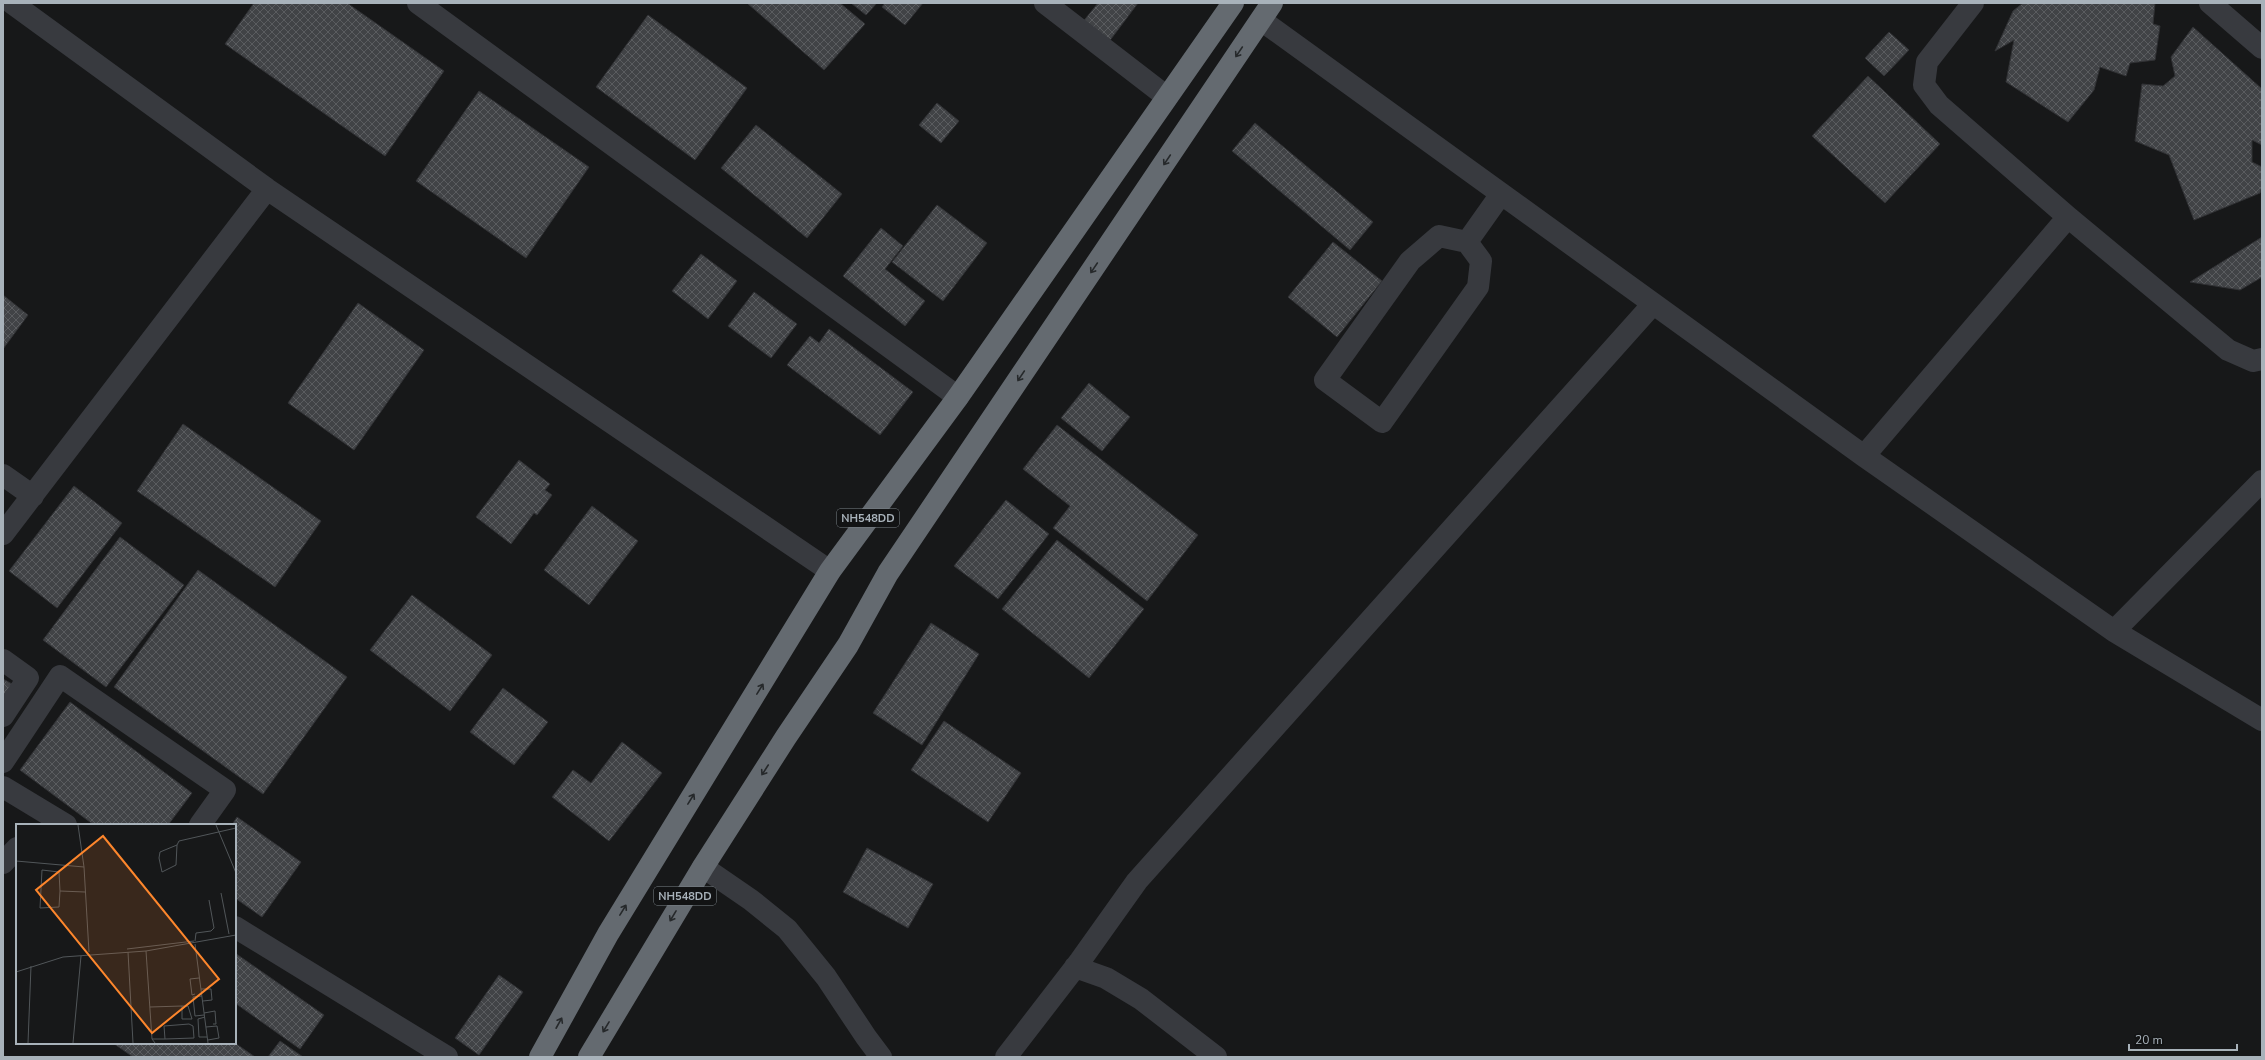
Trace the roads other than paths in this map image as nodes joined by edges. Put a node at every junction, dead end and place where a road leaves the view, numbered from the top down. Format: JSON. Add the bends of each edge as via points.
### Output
{"nodes":[{"id":1,"x":12,"y":3,"type":"edge"},
{"id":2,"x":418,"y":3,"type":"edge"},
{"id":3,"x":1045,"y":3,"type":"edge"},
{"id":4,"x":1233,"y":3,"type":"edge"},
{"id":5,"x":1973,"y":3,"type":"edge"},
{"id":6,"x":2210,"y":3,"type":"edge"},
{"id":7,"x":1266,"y":12,"type":"edge"},
{"id":8,"x":2262,"y":48,"type":"edge"},
{"id":9,"x":1167,"y":97,"type":"junction"},
{"id":10,"x":267,"y":189,"type":"junction"},
{"id":11,"x":1501,"y":194,"type":"junction"},
{"id":12,"x":2068,"y":217,"type":"junction"},
{"id":13,"x":1468,"y":242,"type":"junction"},
{"id":14,"x":1654,"y":304,"type":"junction"},
{"id":15,"x":2262,"y":359,"type":"edge"},
{"id":16,"x":958,"y":396,"type":"junction"},
{"id":17,"x":1864,"y":456,"type":"junction"},
{"id":18,"x":3,"y":474,"type":"edge"},
{"id":19,"x":2262,"y":481,"type":"edge"},
{"id":20,"x":33,"y":496,"type":"junction"},
{"id":21,"x":3,"y":534,"type":"edge"},
{"id":22,"x":830,"y":571,"type":"junction"},
{"id":23,"x":2114,"y":631,"type":"junction"},
{"id":24,"x":3,"y":660,"type":"edge"},
{"id":25,"x":3,"y":716,"type":"edge"},
{"id":26,"x":2262,"y":720,"type":"edge"},
{"id":27,"x":3,"y":762,"type":"edge"},
{"id":28,"x":3,"y":787,"type":"edge"},
{"id":29,"x":42,"y":819,"type":"edge"},
{"id":30,"x":62,"y":824,"type":"edge"},
{"id":31,"x":201,"y":824,"type":"edge"},
{"id":32,"x":16,"y":849,"type":"edge"},
{"id":33,"x":3,"y":863,"type":"edge"},
{"id":34,"x":703,"y":867,"type":"junction"},
{"id":35,"x":236,"y":928,"type":"edge"},
{"id":36,"x":1075,"y":967,"type":"junction"},
{"id":37,"x":447,"y":1057,"type":"edge"},
{"id":38,"x":540,"y":1057,"type":"edge"},
{"id":39,"x":589,"y":1057,"type":"edge"},
{"id":40,"x":881,"y":1057,"type":"edge"},
{"id":41,"x":1006,"y":1057,"type":"edge"},
{"id":42,"x":1216,"y":1057,"type":"edge"}],
"edges":[{"from":1,"to":10,"type":"street"},
{"from":2,"to":16,"type":"street"},
{"from":3,"to":9,"type":"street"},
{"from":4,"to":9,"type":"highway","number":"NH548DD"},
{"from":5,"to":12,"type":"street","via":[[1927,62],[1924,85],[1939,105]]},
{"from":6,"to":8,"type":"street"},
{"from":7,"to":11,"type":"street"},
{"from":7,"to":34,"type":"highway","number":"NH548DD","one_way":true,"via":[[888,573],[848,645]]},
{"from":9,"to":16,"type":"highway","number":"NH548DD"},
{"from":10,"to":20,"type":"street"},
{"from":10,"to":22,"type":"street"},
{"from":11,"to":13,"type":"street"},
{"from":11,"to":14,"type":"street"},
{"from":12,"to":15,"type":"street","via":[[2228,350],[2253,361]]},
{"from":12,"to":17,"type":"street"},
{"from":13,"to":13,"type":"street","via":[[1481,261],[1478,286],[1382,422],[1325,380],[1410,261],[1439,236]]},
{"from":14,"to":17,"type":"street"},
{"from":14,"to":36,"type":"street","via":[[1137,881]]},
{"from":16,"to":22,"type":"highway","number":"NH548DD"},
{"from":17,"to":23,"type":"street"},
{"from":18,"to":20,"type":"street"},
{"from":19,"to":23,"type":"street"},
{"from":20,"to":21,"type":"street"},
{"from":38,"to":22,"type":"highway","number":"NH548DD","one_way":true,"via":[[608,934]]},
{"from":23,"to":26,"type":"street"},
{"from":24,"to":25,"type":"street","via":[[28,678]]},
{"from":27,"to":31,"type":"street","via":[[60,676],[225,790]]},
{"from":28,"to":29,"type":"street"},
{"from":29,"to":30,"type":"street"},
{"from":32,"to":33,"type":"street"},
{"from":34,"to":39,"type":"highway","number":"NH548DD","one_way":true},
{"from":34,"to":40,"type":"street","via":[[787,928],[826,977]]},
{"from":35,"to":37,"type":"street"},
{"from":36,"to":41,"type":"street"},
{"from":36,"to":42,"type":"street","via":[[1106,978],[1141,999]]}]}
